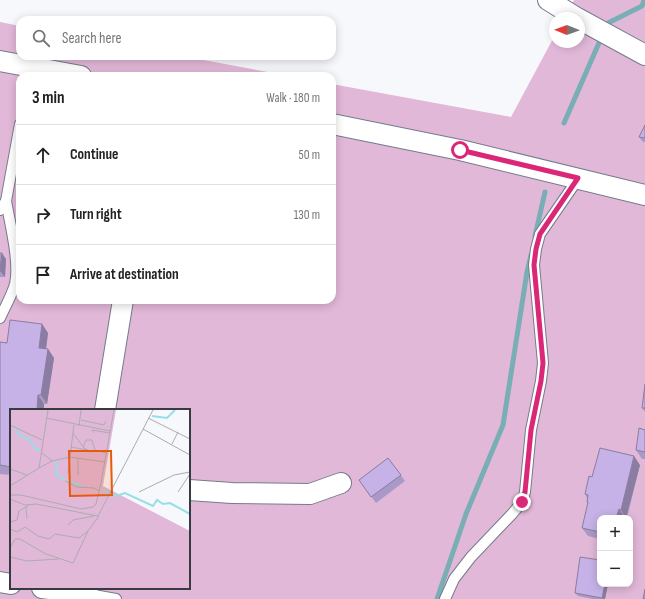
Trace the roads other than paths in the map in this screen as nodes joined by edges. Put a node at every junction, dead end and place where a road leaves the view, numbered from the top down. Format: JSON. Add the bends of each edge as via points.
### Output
{"nodes":[{"id":1,"x":548,"y":0,"type":"edge"},
{"id":2,"x":568,"y":12,"type":"edge"},
{"id":3,"x":585,"y":22,"type":"edge"},
{"id":4,"x":645,"y":55,"type":"edge"},
{"id":5,"x":0,"y":60,"type":"edge"},
{"id":6,"x":32,"y":71,"type":"edge"},
{"id":7,"x":336,"y":125,"type":"edge"},
{"id":8,"x":16,"y":143,"type":"edge"},
{"id":9,"x":578,"y":178,"type":"junction"},
{"id":10,"x":645,"y":195,"type":"edge"},
{"id":11,"x":3,"y":205,"type":"edge"},
{"id":12,"x":122,"y":304,"type":"edge"},
{"id":13,"x":0,"y":318,"type":"edge"},
{"id":14,"x":105,"y":409,"type":"edge"},
{"id":15,"x":341,"y":484,"type":"dead end"},
{"id":16,"x":190,"y":490,"type":"edge"},
{"id":17,"x":0,"y":582,"type":"edge"},
{"id":18,"x":10,"y":584,"type":"edge"},
{"id":19,"x":50,"y":589,"type":"edge"},
{"id":20,"x":88,"y":594,"type":"edge"},
{"id":21,"x":116,"y":599,"type":"edge"},
{"id":22,"x":445,"y":599,"type":"edge"}],
"edges":[{"from":1,"to":2,"type":"street"},
{"from":3,"to":4,"type":"street"},
{"from":5,"to":6,"type":"street"},
{"from":7,"to":9,"type":"street","via":[[460,150]]},
{"from":8,"to":11,"type":"lane"},
{"from":9,"to":10,"type":"street"},
{"from":9,"to":22,"type":"lane","via":[[540,234],[536,249],[534,265],[543,363],[522,502],[471,557],[454,580]]},
{"from":11,"to":13,"type":"lane","via":[[16,268],[15,284]]},
{"from":12,"to":14,"type":"street"},
{"from":15,"to":16,"type":"street","via":[[310,494]]},
{"from":17,"to":18,"type":"street"},
{"from":19,"to":20,"type":"street"},
{"from":20,"to":21,"type":"lane"}]}
